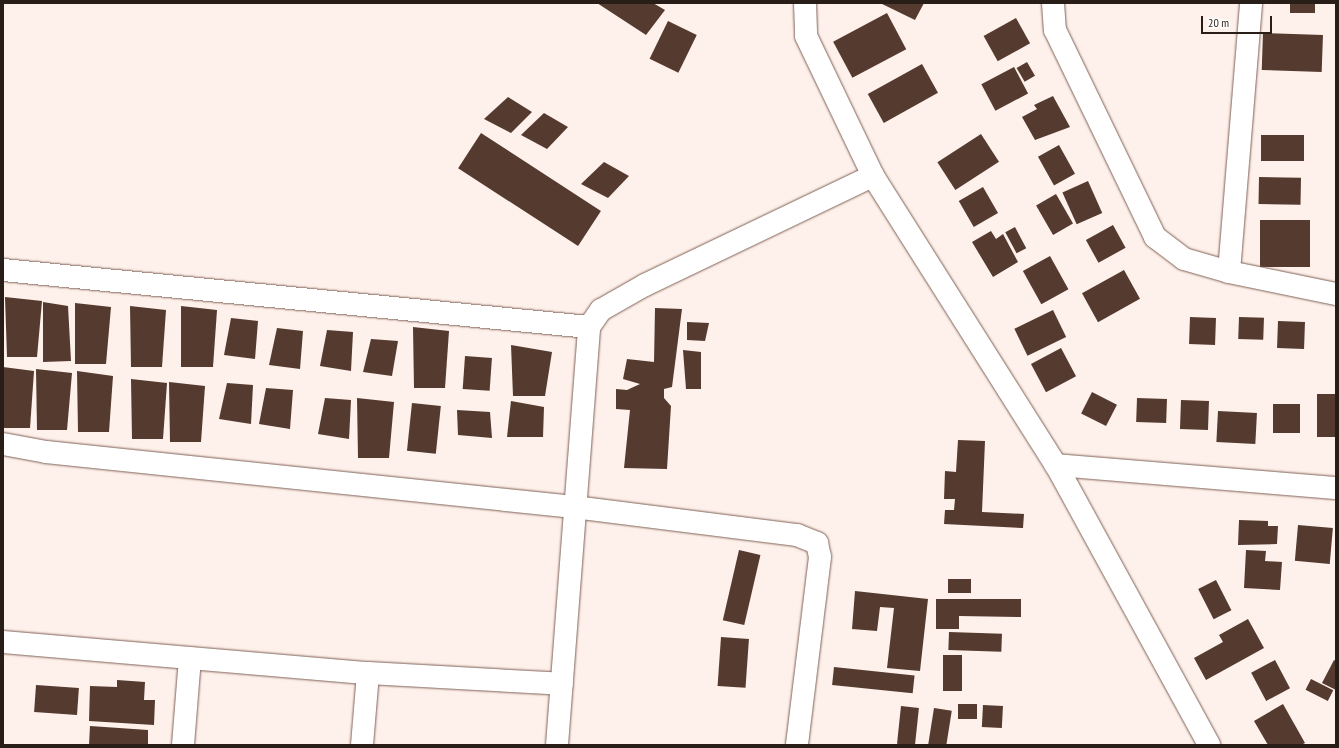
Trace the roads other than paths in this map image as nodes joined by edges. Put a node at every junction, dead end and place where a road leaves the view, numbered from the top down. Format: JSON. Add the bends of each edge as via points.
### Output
{"nodes":[{"id":1,"x":805,"y":3,"type":"edge"},
{"id":2,"x":1053,"y":3,"type":"edge"},
{"id":3,"x":1252,"y":3,"type":"edge"},
{"id":4,"x":873,"y":176,"type":"junction"},
{"id":5,"x":3,"y":270,"type":"edge"},
{"id":6,"x":1229,"y":272,"type":"junction"},
{"id":7,"x":1336,"y":294,"type":"edge"},
{"id":8,"x":589,"y":327,"type":"junction"},
{"id":9,"x":3,"y":444,"type":"edge"},
{"id":10,"x":1056,"y":465,"type":"junction"},
{"id":11,"x":1336,"y":488,"type":"edge"},
{"id":12,"x":574,"y":507,"type":"junction"},
{"id":13,"x":3,"y":642,"type":"edge"},
{"id":14,"x":190,"y":658,"type":"junction"},
{"id":15,"x":368,"y":673,"type":"junction"},
{"id":16,"x":562,"y":684,"type":"junction"},
{"id":17,"x":183,"y":745,"type":"edge"},
{"id":18,"x":362,"y":745,"type":"edge"},
{"id":19,"x":557,"y":745,"type":"edge"},
{"id":20,"x":797,"y":745,"type":"edge"},
{"id":21,"x":1209,"y":745,"type":"edge"}],
"edges":[{"from":1,"to":4,"type":"street","via":[[806,36]]},
{"from":2,"to":6,"type":"street","via":[[1055,30],[1155,237],[1184,259]]},
{"from":3,"to":6,"type":"street"},
{"from":4,"to":8,"type":"street","via":[[645,285],[601,310]]},
{"from":4,"to":10,"type":"street"},
{"from":5,"to":8,"type":"street"},
{"from":6,"to":7,"type":"street"},
{"from":8,"to":12,"type":"street"},
{"from":9,"to":12,"type":"street","via":[[54,453]]},
{"from":10,"to":11,"type":"street"},
{"from":10,"to":21,"type":"street"},
{"from":12,"to":16,"type":"street"},
{"from":12,"to":20,"type":"street","via":[[797,535],[817,543],[820,557]]},
{"from":13,"to":14,"type":"street"},
{"from":14,"to":15,"type":"street"},
{"from":14,"to":17,"type":"street"},
{"from":15,"to":16,"type":"street"},
{"from":15,"to":18,"type":"street"},
{"from":16,"to":19,"type":"street"}]}
